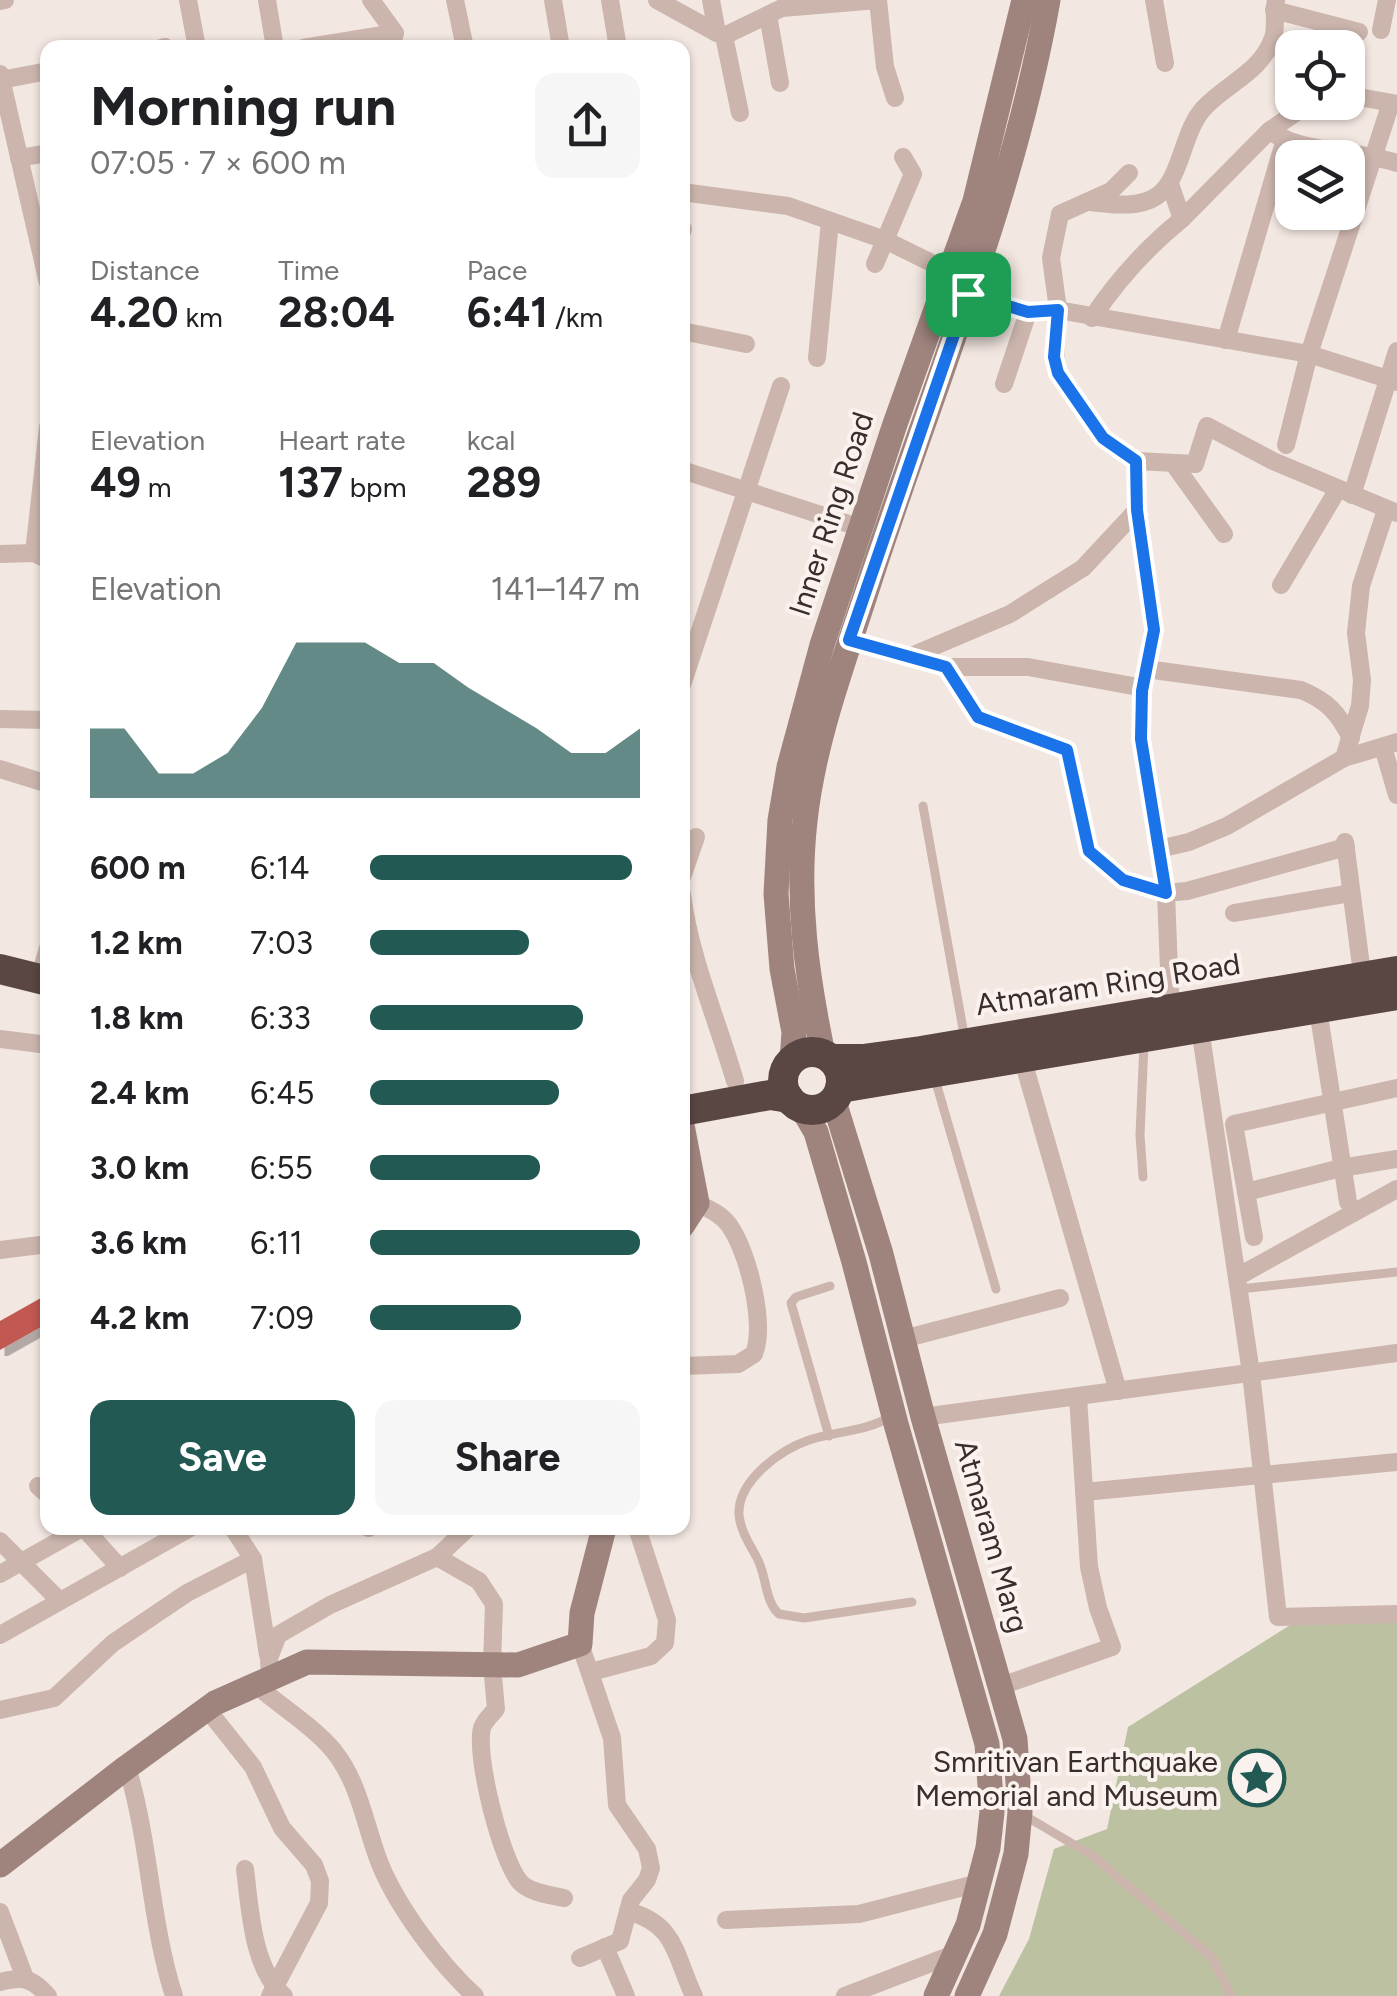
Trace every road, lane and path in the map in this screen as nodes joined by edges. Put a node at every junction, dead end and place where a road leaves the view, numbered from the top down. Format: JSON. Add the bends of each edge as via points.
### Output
{"nodes":[{"id":1,"x":188,"y":0,"type":"edge"},
{"id":2,"x":267,"y":0,"type":"edge"},
{"id":3,"x":371,"y":0,"type":"edge"},
{"id":4,"x":455,"y":0,"type":"edge"},
{"id":5,"x":554,"y":0,"type":"edge"},
{"id":6,"x":610,"y":0,"type":"edge"},
{"id":7,"x":657,"y":0,"type":"edge"},
{"id":8,"x":711,"y":0,"type":"edge"},
{"id":9,"x":878,"y":0,"type":"edge"},
{"id":10,"x":1048,"y":0,"type":"edge"},
{"id":11,"x":1154,"y":0,"type":"edge"},
{"id":12,"x":1387,"y":0,"type":"edge"},
{"id":13,"x":1016,"y":5,"type":"edge"},
{"id":14,"x":1275,"y":5,"type":"edge"},
{"id":15,"x":768,"y":15,"type":"junction"},
{"id":16,"x":1353,"y":30,"type":"edge"},
{"id":17,"x":1381,"y":30,"type":"dead end"},
{"id":18,"x":720,"y":35,"type":"junction"},
{"id":19,"x":196,"y":40,"type":"edge"},
{"id":20,"x":273,"y":40,"type":"edge"},
{"id":21,"x":393,"y":40,"type":"edge"},
{"id":22,"x":462,"y":40,"type":"edge"},
{"id":23,"x":560,"y":40,"type":"edge"},
{"id":24,"x":617,"y":40,"type":"edge"},
{"id":25,"x":1165,"y":63,"type":"dead end"},
{"id":26,"x":40,"y":72,"type":"edge"},
{"id":27,"x":1,"y":78,"type":"edge"},
{"id":28,"x":780,"y":83,"type":"dead end"},
{"id":29,"x":895,"y":98,"type":"dead end"},
{"id":30,"x":1365,"y":100,"type":"edge"},
{"id":31,"x":1392,"y":108,"type":"edge"},
{"id":32,"x":740,"y":113,"type":"dead end"},
{"id":33,"x":5,"y":116,"type":"edge"},
{"id":34,"x":1292,"y":120,"type":"edge"},
{"id":35,"x":1277,"y":135,"type":"junction"},
{"id":36,"x":40,"y":154,"type":"edge"},
{"id":37,"x":1374,"y":156,"type":"junction"},
{"id":38,"x":904,"y":157,"type":"dead end"},
{"id":39,"x":19,"y":158,"type":"junction"},
{"id":40,"x":1397,"y":163,"type":"edge"},
{"id":41,"x":1129,"y":173,"type":"dead end"},
{"id":42,"x":1170,"y":184,"type":"junction"},
{"id":43,"x":690,"y":193,"type":"edge"},
{"id":44,"x":1087,"y":202,"type":"junction"},
{"id":45,"x":1182,"y":219,"type":"junction"},
{"id":46,"x":830,"y":222,"type":"junction"},
{"id":47,"x":40,"y":229,"type":"edge"},
{"id":48,"x":886,"y":240,"type":"junction"},
{"id":49,"x":875,"y":264,"type":"dead end"},
{"id":50,"x":950,"y":272,"type":"junction"},
{"id":51,"x":968,"y":294,"type":"junction"},
{"id":52,"x":1058,"y":310,"type":"junction"},
{"id":53,"x":1028,"y":312,"type":"junction"},
{"id":54,"x":1092,"y":318,"type":"junction"},
{"id":55,"x":690,"y":333,"type":"edge"},
{"id":56,"x":1226,"y":340,"type":"junction"},
{"id":57,"x":746,"y":344,"type":"dead end"},
{"id":58,"x":1397,"y":352,"type":"edge"},
{"id":59,"x":1309,"y":354,"type":"junction"},
{"id":60,"x":817,"y":358,"type":"dead end"},
{"id":61,"x":1392,"y":381,"type":"edge"},
{"id":62,"x":1004,"y":384,"type":"dead end"},
{"id":63,"x":781,"y":386,"type":"dead end"},
{"id":64,"x":1286,"y":445,"type":"dead end"},
{"id":65,"x":1136,"y":461,"type":"junction"},
{"id":66,"x":1173,"y":463,"type":"junction"},
{"id":67,"x":690,"y":472,"type":"edge"},
{"id":68,"x":747,"y":490,"type":"junction"},
{"id":69,"x":1345,"y":492,"type":"junction"},
{"id":70,"x":1137,"y":510,"type":"junction"},
{"id":71,"x":1391,"y":512,"type":"edge"},
{"id":72,"x":861,"y":528,"type":"junction"},
{"id":73,"x":1224,"y":534,"type":"dead end"},
{"id":74,"x":0,"y":554,"type":"edge"},
{"id":75,"x":40,"y":557,"type":"edge"},
{"id":76,"x":1282,"y":585,"type":"dead end"},
{"id":77,"x":849,"y":640,"type":"junction"},
{"id":78,"x":908,"y":656,"type":"junction"},
{"id":79,"x":690,"y":661,"type":"edge"},
{"id":80,"x":946,"y":667,"type":"junction"},
{"id":81,"x":1146,"y":668,"type":"junction"},
{"id":82,"x":1133,"y":686,"type":"dead end"},
{"id":83,"x":0,"y":718,"type":"edge"},
{"id":84,"x":40,"y":720,"type":"edge"},
{"id":85,"x":1352,"y":738,"type":"junction"},
{"id":86,"x":1390,"y":744,"type":"edge"},
{"id":87,"x":1344,"y":758,"type":"junction"},
{"id":88,"x":0,"y":769,"type":"edge"},
{"id":89,"x":40,"y":782,"type":"edge"},
{"id":90,"x":1397,"y":796,"type":"edge"},
{"id":91,"x":924,"y":806,"type":"dead end"},
{"id":92,"x":696,"y":837,"type":"dead end"},
{"id":93,"x":1160,"y":849,"type":"junction"},
{"id":94,"x":690,"y":854,"type":"edge"},
{"id":95,"x":1166,"y":893,"type":"junction"},
{"id":96,"x":1352,"y":893,"type":"junction"},
{"id":97,"x":1234,"y":913,"type":"dead end"},
{"id":98,"x":690,"y":933,"type":"edge"},
{"id":99,"x":1361,"y":966,"type":"dead end"},
{"id":100,"x":0,"y":969,"type":"edge"},
{"id":101,"x":1397,"y":971,"type":"edge"},
{"id":102,"x":40,"y":975,"type":"edge"},
{"id":103,"x":1397,"y":994,"type":"edge"},
{"id":104,"x":1170,"y":996,"type":"dead end"},
{"id":105,"x":1319,"y":1016,"type":"dead end"},
{"id":106,"x":1200,"y":1035,"type":"dead end"},
{"id":107,"x":0,"y":1039,"type":"edge"},
{"id":108,"x":966,"y":1043,"type":"junction"},
{"id":109,"x":40,"y":1044,"type":"dead end"},
{"id":110,"x":1144,"y":1044,"type":"dead end"},
{"id":111,"x":827,"y":1056,"type":"junction"},
{"id":112,"x":790,"y":1064,"type":"junction"},
{"id":113,"x":1024,"y":1064,"type":"dead end"},
{"id":114,"x":933,"y":1072,"type":"junction"},
{"id":115,"x":735,"y":1081,"type":"junction"},
{"id":116,"x":1397,"y":1088,"type":"edge"},
{"id":117,"x":690,"y":1089,"type":"edge"},
{"id":118,"x":839,"y":1092,"type":"junction"},
{"id":119,"x":1332,"y":1102,"type":"junction"},
{"id":120,"x":796,"y":1103,"type":"junction"},
{"id":121,"x":690,"y":1109,"type":"edge"},
{"id":122,"x":1397,"y":1159,"type":"edge"},
{"id":123,"x":1341,"y":1168,"type":"junction"},
{"id":124,"x":1143,"y":1177,"type":"dead end"},
{"id":125,"x":690,"y":1180,"type":"edge"},
{"id":126,"x":1397,"y":1189,"type":"edge"},
{"id":127,"x":1246,"y":1192,"type":"junction"},
{"id":128,"x":1348,"y":1202,"type":"dead end"},
{"id":129,"x":697,"y":1203,"type":"junction"},
{"id":130,"x":690,"y":1214,"type":"edge"},
{"id":131,"x":1254,"y":1236,"type":"dead end"},
{"id":132,"x":40,"y":1245,"type":"edge"},
{"id":133,"x":0,"y":1250,"type":"edge"},
{"id":134,"x":1397,"y":1272,"type":"edge"},
{"id":135,"x":1238,"y":1283,"type":"junction"},
{"id":136,"x":830,"y":1286,"type":"dead end"},
{"id":137,"x":996,"y":1289,"type":"dead end"},
{"id":138,"x":1060,"y":1298,"type":"dead end"},
{"id":139,"x":903,"y":1339,"type":"junction"},
{"id":140,"x":1397,"y":1353,"type":"edge"},
{"id":141,"x":690,"y":1366,"type":"edge"},
{"id":142,"x":1251,"y":1373,"type":"junction"},
{"id":143,"x":1118,"y":1392,"type":"junction"},
{"id":144,"x":1078,"y":1396,"type":"junction"},
{"id":145,"x":894,"y":1415,"type":"junction"},
{"id":146,"x":923,"y":1417,"type":"junction"},
{"id":147,"x":829,"y":1436,"type":"junction"},
{"id":148,"x":1397,"y":1462,"type":"edge"},
{"id":149,"x":1261,"y":1474,"type":"junction"},
{"id":150,"x":1084,"y":1492,"type":"junction"},
{"id":151,"x":70,"y":1535,"type":"edge"},
{"id":152,"x":89,"y":1535,"type":"edge"},
{"id":153,"x":164,"y":1535,"type":"edge"},
{"id":154,"x":237,"y":1535,"type":"edge"},
{"id":155,"x":461,"y":1535,"type":"edge"},
{"id":156,"x":602,"y":1535,"type":"edge"},
{"id":157,"x":639,"y":1535,"type":"edge"},
{"id":158,"x":0,"y":1542,"type":"edge"},
{"id":159,"x":438,"y":1557,"type":"junction"},
{"id":160,"x":254,"y":1559,"type":"junction"},
{"id":161,"x":22,"y":1562,"type":"junction"},
{"id":162,"x":120,"y":1568,"type":"junction"},
{"id":163,"x":0,"y":1574,"type":"edge"},
{"id":164,"x":60,"y":1602,"type":"junction"},
{"id":165,"x":912,"y":1602,"type":"dead end"},
{"id":166,"x":1397,"y":1614,"type":"edge"},
{"id":167,"x":0,"y":1635,"type":"edge"},
{"id":168,"x":580,"y":1644,"type":"junction"},
{"id":169,"x":492,"y":1665,"type":"junction"},
{"id":170,"x":591,"y":1672,"type":"junction"},
{"id":171,"x":265,"y":1674,"type":"junction"},
{"id":172,"x":1001,"y":1686,"type":"junction"},
{"id":173,"x":208,"y":1709,"type":"junction"},
{"id":174,"x":0,"y":1710,"type":"edge"},
{"id":175,"x":127,"y":1766,"type":"junction"},
{"id":176,"x":1020,"y":1812,"type":"junction"},
{"id":177,"x":0,"y":1866,"type":"edge"},
{"id":178,"x":245,"y":1869,"type":"dead end"},
{"id":179,"x":978,"y":1883,"type":"junction"},
{"id":180,"x":564,"y":1898,"type":"dead end"},
{"id":181,"x":628,"y":1911,"type":"junction"},
{"id":182,"x":0,"y":1912,"type":"edge"},
{"id":183,"x":726,"y":1920,"type":"dead end"},
{"id":184,"x":605,"y":1947,"type":"junction"},
{"id":185,"x":957,"y":1953,"type":"junction"},
{"id":186,"x":580,"y":1958,"type":"dead end"},
{"id":187,"x":25,"y":1978,"type":"junction"},
{"id":188,"x":0,"y":1982,"type":"edge"},
{"id":189,"x":276,"y":1993,"type":"edge"},
{"id":190,"x":48,"y":1996,"type":"edge"},
{"id":191,"x":174,"y":1996,"type":"edge"},
{"id":192,"x":474,"y":1996,"type":"edge"},
{"id":193,"x":626,"y":1996,"type":"edge"},
{"id":194,"x":694,"y":1996,"type":"edge"},
{"id":195,"x":846,"y":1996,"type":"edge"},
{"id":196,"x":936,"y":1996,"type":"edge"},
{"id":197,"x":967,"y":1996,"type":"edge"},
{"id":198,"x":1231,"y":1996,"type":"edge"}],
"edges":[{"from":1,"to":19,"type":"street"},
{"from":2,"to":20,"type":"street"},
{"from":3,"to":21,"type":"street"},
{"from":4,"to":22,"type":"street"},
{"from":5,"to":23,"type":"street"},
{"from":6,"to":24,"type":"street"},
{"from":7,"to":18,"type":"street"},
{"from":8,"to":18,"type":"street"},
{"from":9,"to":15,"type":"street","via":[[782,8]]},
{"from":9,"to":29,"type":"street"},
{"from":10,"to":51,"type":"main road","name":"Inner Ring Road","via":[[998,208]]},
{"from":11,"to":25,"type":"street"},
{"from":12,"to":17,"type":"street"},
{"from":13,"to":50,"type":"main road","name":"Inner Ring Road","via":[[975,201]]},
{"from":14,"to":16,"type":"street"},
{"from":14,"to":42,"type":"street","via":[[1273,38],[1250,73],[1203,108]]},
{"from":15,"to":18,"type":"street"},
{"from":15,"to":28,"type":"street"},
{"from":18,"to":32,"type":"street"},
{"from":26,"to":27,"type":"street"},
{"from":27,"to":33,"type":"street"},
{"from":30,"to":31,"type":"street"},
{"from":31,"to":37,"type":"street"},
{"from":33,"to":39,"type":"street"},
{"from":34,"to":35,"type":"street"},
{"from":35,"to":37,"type":"street"},
{"from":35,"to":45,"type":"street"},
{"from":35,"to":56,"type":"street"},
{"from":36,"to":39,"type":"street"},
{"from":37,"to":40,"type":"street"},
{"from":37,"to":59,"type":"street"},
{"from":38,"to":48,"type":"street","via":[[913,174]]},
{"from":39,"to":47,"type":"street"},
{"from":41,"to":44,"type":"street"},
{"from":42,"to":44,"type":"street","via":[[1155,198],[1124,206]]},
{"from":42,"to":45,"type":"street"},
{"from":43,"to":46,"type":"street","via":[[788,206]]},
{"from":44,"to":52,"type":"street","via":[[1060,214],[1051,258]]},
{"from":45,"to":54,"type":"street","via":[[1148,247]]},
{"from":46,"to":48,"type":"street"},
{"from":46,"to":60,"type":"street"},
{"from":48,"to":49,"type":"street"},
{"from":48,"to":50,"type":"street"},
{"from":50,"to":72,"type":"main road","name":"Inner Ring Road"},
{"from":51,"to":53,"type":"street"},
{"from":51,"to":77,"type":"main road","name":"Inner Ring Road"},
{"from":52,"to":53,"type":"street"},
{"from":52,"to":54,"type":"street"},
{"from":52,"to":65,"type":"street","via":[[1058,373],[1103,438]]},
{"from":53,"to":62,"type":"street"},
{"from":54,"to":56,"type":"street"},
{"from":55,"to":57,"type":"street"},
{"from":56,"to":59,"type":"street"},
{"from":58,"to":61,"type":"street"},
{"from":59,"to":61,"type":"street"},
{"from":59,"to":64,"type":"street"},
{"from":61,"to":69,"type":"street"},
{"from":63,"to":68,"type":"street"},
{"from":65,"to":66,"type":"street"},
{"from":65,"to":70,"type":"street"},
{"from":66,"to":69,"type":"street","via":[[1195,464],[1206,426]]},
{"from":66,"to":73,"type":"street"},
{"from":67,"to":68,"type":"street"},
{"from":68,"to":72,"type":"street"},
{"from":68,"to":79,"type":"street"},
{"from":69,"to":71,"type":"street"},
{"from":69,"to":76,"type":"street"},
{"from":70,"to":78,"type":"street","via":[[1083,568],[1010,614]]},
{"from":70,"to":81,"type":"street","via":[[1154,630]]},
{"from":71,"to":85,"type":"street","via":[[1361,586],[1356,633],[1362,680]]},
{"from":72,"to":112,"type":"main road","name":"Inner Ring Road","via":[[822,645],[780,820],[776,894],[794,1032]]},
{"from":74,"to":75,"type":"street"},
{"from":77,"to":78,"type":"street"},
{"from":77,"to":111,"type":"main road","name":"Inner Ring Road","via":[[804,822],[806,966]]},
{"from":78,"to":80,"type":"street"},
{"from":80,"to":82,"type":"street","via":[[1028,667]]},
{"from":80,"to":95,"type":"street","via":[[978,717],[1067,750],[1089,851],[1123,880]]},
{"from":81,"to":85,"type":"street","via":[[1302,690],[1336,710]]},
{"from":81,"to":93,"type":"street","via":[[1141,739]]},
{"from":83,"to":84,"type":"street"},
{"from":85,"to":87,"type":"street"},
{"from":86,"to":87,"type":"street"},
{"from":86,"to":90,"type":"street"},
{"from":87,"to":93,"type":"street","via":[[1227,826]]},
{"from":88,"to":89,"type":"street"},
{"from":91,"to":108,"type":"lane"},
{"from":92,"to":94,"type":"street"},
{"from":93,"to":95,"type":"street"},
{"from":95,"to":96,"type":"street","via":[[1345,845]]},
{"from":95,"to":104,"type":"street"},
{"from":96,"to":97,"type":"street"},
{"from":96,"to":99,"type":"street"},
{"from":98,"to":115,"type":"street"},
{"from":100,"to":102,"type":"highway"},
{"from":101,"to":108,"type":"highway","name":"Atmaram Ring Road"},
{"from":103,"to":114,"type":"highway","name":"Atmaram Ring Road"},
{"from":105,"to":119,"type":"street"},
{"from":106,"to":135,"type":"street"},
{"from":107,"to":109,"type":"street"},
{"from":108,"to":111,"type":"highway","name":"Atmaram Ring Road","via":[[862,1060]]},
{"from":110,"to":124,"type":"lane"},
{"from":111,"to":112,"type":"highway","via":[[807,1053]]},
{"from":111,"to":118,"type":"highway","via":[[840,1072]]},
{"from":112,"to":115,"type":"highway"},
{"from":112,"to":120,"type":"highway","via":[[784,1083]]},
{"from":113,"to":143,"type":"street"},
{"from":114,"to":118,"type":"highway","name":"Atmaram Ring Road"},
{"from":114,"to":137,"type":"lane"},
{"from":115,"to":117,"type":"highway"},
{"from":116,"to":119,"type":"street"},
{"from":118,"to":120,"type":"highway","via":[[818,1110]]},
{"from":118,"to":139,"type":"main road","name":"Atmaram Marg","via":[[836,1108]]},
{"from":119,"to":123,"type":"street"},
{"from":119,"to":127,"type":"street","via":[[1234,1124]]},
{"from":120,"to":121,"type":"highway","via":[[770,1096]]},
{"from":120,"to":145,"type":"main road","name":"Atmaram Marg","via":[[816,1132]]},
{"from":122,"to":123,"type":"street"},
{"from":123,"to":127,"type":"street"},
{"from":123,"to":128,"type":"street"},
{"from":125,"to":129,"type":"main road"},
{"from":126,"to":135,"type":"street"},
{"from":127,"to":131,"type":"street"},
{"from":129,"to":130,"type":"main road"},
{"from":129,"to":141,"type":"street","via":[[731,1227],[759,1329],[754,1354],[738,1364]]},
{"from":132,"to":133,"type":"street"},
{"from":134,"to":135,"type":"lane"},
{"from":135,"to":142,"type":"street"},
{"from":136,"to":147,"type":"lane","via":[[791,1303]]},
{"from":138,"to":139,"type":"street"},
{"from":139,"to":146,"type":"main road","name":"Atmaram Marg"},
{"from":140,"to":142,"type":"street"},
{"from":142,"to":143,"type":"street"},
{"from":142,"to":149,"type":"street"},
{"from":143,"to":144,"type":"street"},
{"from":144,"to":146,"type":"street"},
{"from":144,"to":150,"type":"street"},
{"from":145,"to":147,"type":"lane"},
{"from":145,"to":179,"type":"main road","name":"Atmaram Marg","via":[[987,1744],[991,1828]]},
{"from":146,"to":172,"type":"main road","name":"Atmaram Marg"},
{"from":147,"to":165,"type":"lane","via":[[774,1459],[740,1506],[773,1610],[797,1618]]},
{"from":148,"to":149,"type":"street"},
{"from":149,"to":150,"type":"street"},
{"from":149,"to":166,"type":"street","via":[[1278,1617]]},
{"from":150,"to":172,"type":"street","via":[[1089,1567],[1112,1648]]},
{"from":151,"to":161,"type":"street"},
{"from":152,"to":162,"type":"street"},
{"from":153,"to":162,"type":"street"},
{"from":154,"to":160,"type":"street"},
{"from":155,"to":159,"type":"street"},
{"from":156,"to":168,"type":"main road"},
{"from":157,"to":170,"type":"street","via":[[667,1620],[664,1643],[650,1656]]},
{"from":158,"to":161,"type":"street"},
{"from":159,"to":169,"type":"street","via":[[490,1593],[496,1617]]},
{"from":159,"to":171,"type":"street","via":[[278,1635]]},
{"from":160,"to":171,"type":"street"},
{"from":160,"to":174,"type":"street","via":[[187,1593],[113,1643],[54,1698]]},
{"from":161,"to":163,"type":"street"},
{"from":161,"to":164,"type":"street"},
{"from":162,"to":164,"type":"street"},
{"from":164,"to":167,"type":"street"},
{"from":168,"to":169,"type":"main road","via":[[518,1666]]},
{"from":168,"to":170,"type":"street"},
{"from":169,"to":171,"type":"main road","via":[[307,1662]]},
{"from":169,"to":180,"type":"street","via":[[496,1709],[482,1726],[481,1757],[495,1820],[520,1882]]},
{"from":170,"to":181,"type":"street","via":[[612,1738],[617,1805],[647,1849],[650,1868]]},
{"from":171,"to":173,"type":"main road"},
{"from":171,"to":192,"type":"street","via":[[332,1749],[356,1788],[382,1867],[410,1915]]},
{"from":172,"to":176,"type":"main road","name":"Atmaram Marg"},
{"from":173,"to":175,"type":"main road"},
{"from":173,"to":189,"type":"street","via":[[254,1767],[282,1828],[320,1880],[318,1903]]},
{"from":175,"to":177,"type":"main road"},
{"from":175,"to":191,"type":"street","via":[[143,1828],[159,1950]]},
{"from":176,"to":197,"type":"main road","name":"Atmaram Marg","via":[[995,1934]]},
{"from":176,"to":198,"type":"lane","via":[[1093,1856],[1212,1957]]},
{"from":178,"to":189,"type":"street","via":[[252,1921]]},
{"from":179,"to":183,"type":"street","via":[[859,1914]]},
{"from":179,"to":185,"type":"main road","name":"Atmaram Marg"},
{"from":181,"to":184,"type":"street","via":[[620,1940]]},
{"from":181,"to":194,"type":"street","via":[[664,1929]]},
{"from":182,"to":187,"type":"street"},
{"from":184,"to":186,"type":"street"},
{"from":184,"to":193,"type":"street"},
{"from":185,"to":195,"type":"street"},
{"from":185,"to":196,"type":"main road","name":"Atmaram Marg"},
{"from":187,"to":188,"type":"street"},
{"from":187,"to":190,"type":"street"}]}
